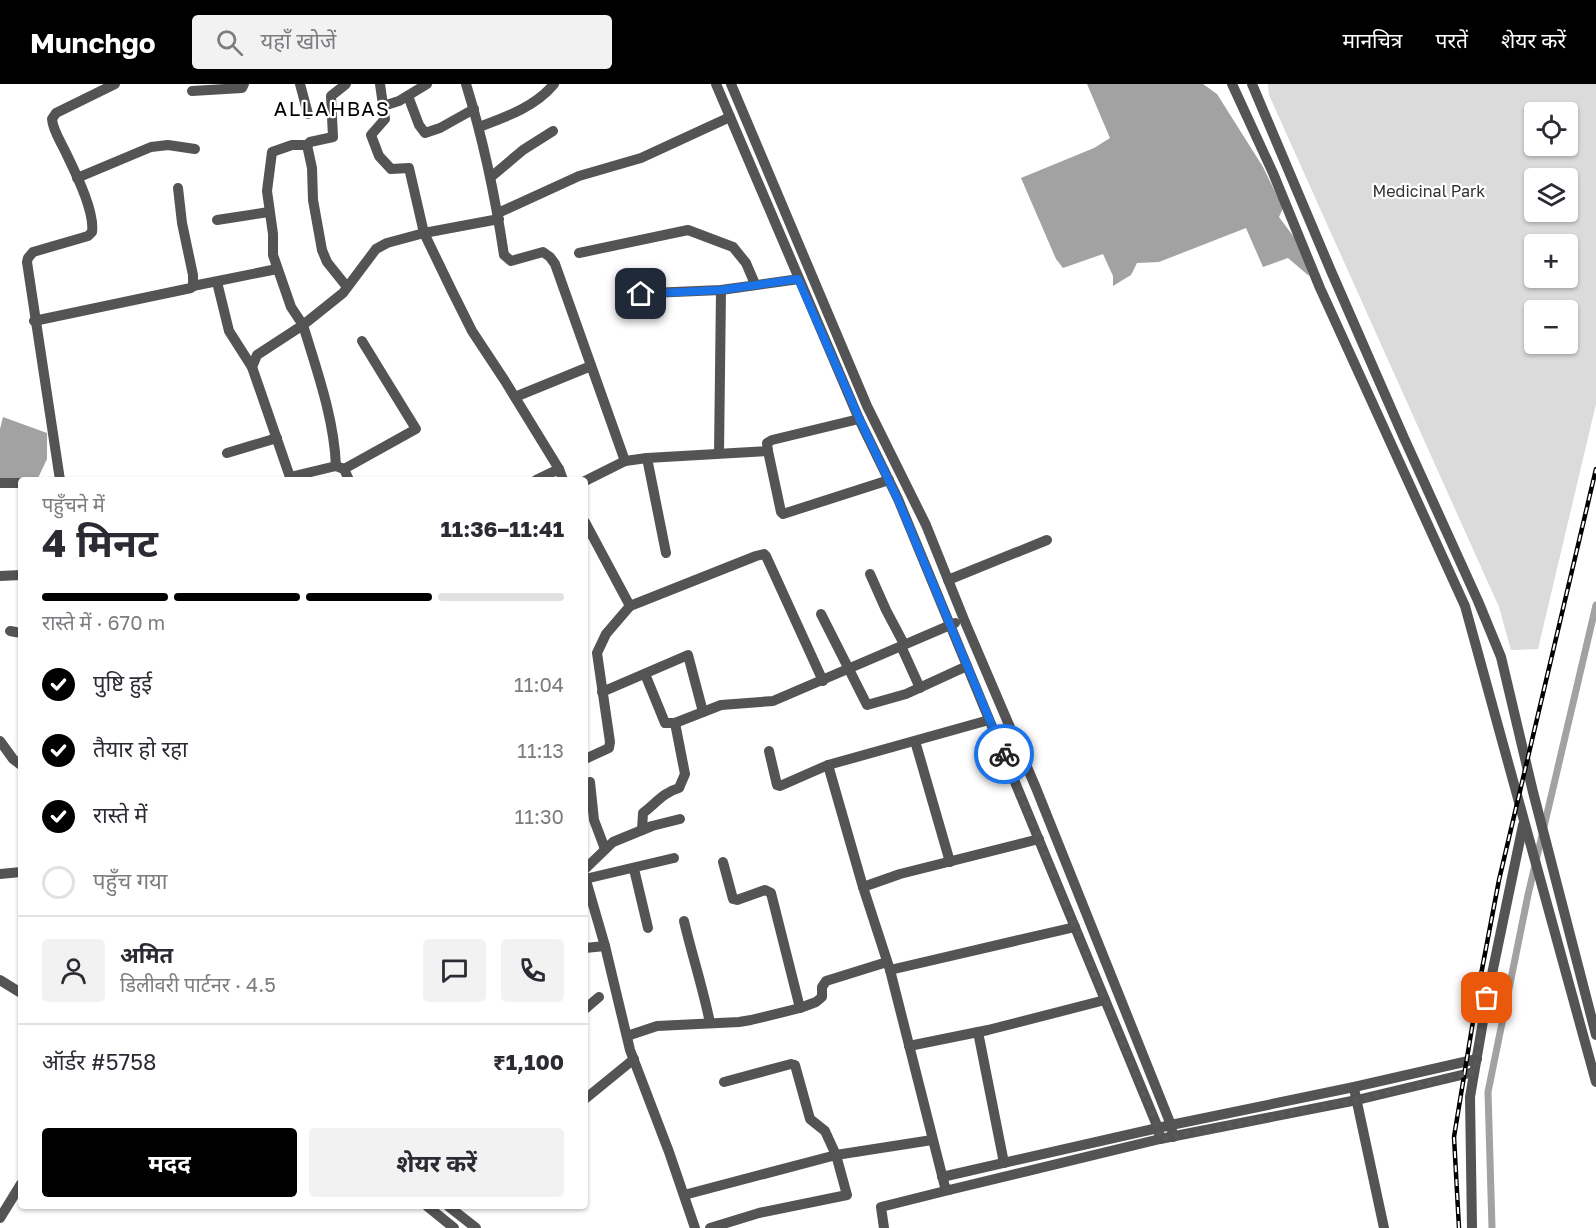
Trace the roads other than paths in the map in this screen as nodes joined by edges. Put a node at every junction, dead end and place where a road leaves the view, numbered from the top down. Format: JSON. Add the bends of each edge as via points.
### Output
{"nodes":[{"id":1,"x":115,"y":84,"type":"edge"},
{"id":2,"x":244,"y":84,"type":"edge"},
{"id":3,"x":300,"y":84,"type":"edge"},
{"id":4,"x":346,"y":84,"type":"edge"},
{"id":5,"x":380,"y":84,"type":"edge"},
{"id":6,"x":427,"y":84,"type":"edge"},
{"id":7,"x":466,"y":84,"type":"edge"},
{"id":8,"x":554,"y":84,"type":"edge"},
{"id":9,"x":716,"y":84,"type":"edge"},
{"id":10,"x":732,"y":84,"type":"edge"},
{"id":11,"x":1232,"y":84,"type":"edge"},
{"id":12,"x":1252,"y":84,"type":"edge"},
{"id":13,"x":91,"y":89,"type":"edge"},
{"id":14,"x":192,"y":91,"type":"dead end"},
{"id":15,"x":408,"y":96,"type":"junction"},
{"id":16,"x":383,"y":105,"type":"junction"},
{"id":17,"x":474,"y":110,"type":"junction"},
{"id":18,"x":308,"y":114,"type":"dead end"},
{"id":19,"x":730,"y":117,"type":"junction"},
{"id":20,"x":479,"y":127,"type":"junction"},
{"id":21,"x":553,"y":131,"type":"dead end"},
{"id":22,"x":306,"y":145,"type":"junction"},
{"id":23,"x":195,"y":149,"type":"dead end"},
{"id":24,"x":491,"y":177,"type":"junction"},
{"id":25,"x":77,"y":178,"type":"junction"},
{"id":26,"x":178,"y":188,"type":"dead end"},
{"id":27,"x":269,"y":212,"type":"junction"},
{"id":28,"x":498,"y":216,"type":"junction"},
{"id":29,"x":217,"y":220,"type":"dead end"},
{"id":30,"x":424,"y":233,"type":"junction"},
{"id":31,"x":579,"y":253,"type":"dead end"},
{"id":32,"x":277,"y":269,"type":"junction"},
{"id":33,"x":798,"y":279,"type":"junction"},
{"id":34,"x":217,"y":282,"type":"junction"},
{"id":35,"x":755,"y":284,"type":"junction"},
{"id":36,"x":193,"y":286,"type":"junction"},
{"id":37,"x":347,"y":287,"type":"junction"},
{"id":38,"x":721,"y":290,"type":"junction"},
{"id":39,"x":627,"y":294,"type":"dead end"},
{"id":40,"x":34,"y":321,"type":"junction"},
{"id":41,"x":303,"y":326,"type":"junction"},
{"id":42,"x":362,"y":341,"type":"dead end"},
{"id":43,"x":591,"y":366,"type":"junction"},
{"id":44,"x":252,"y":367,"type":"junction"},
{"id":45,"x":515,"y":397,"type":"junction"},
{"id":46,"x":867,"y":406,"type":"junction"},
{"id":47,"x":857,"y":414,"type":"junction"},
{"id":48,"x":277,"y":438,"type":"junction"},
{"id":49,"x":768,"y":451,"type":"junction"},
{"id":50,"x":227,"y":453,"type":"dead end"},
{"id":51,"x":719,"y":453,"type":"junction"},
{"id":52,"x":647,"y":459,"type":"junction"},
{"id":53,"x":625,"y":461,"type":"junction"},
{"id":54,"x":340,"y":468,"type":"junction"},
{"id":55,"x":561,"y":475,"type":"edge"},
{"id":56,"x":60,"y":477,"type":"edge"},
{"id":57,"x":290,"y":477,"type":"edge"},
{"id":58,"x":300,"y":477,"type":"edge"},
{"id":59,"x":347,"y":477,"type":"edge"},
{"id":60,"x":588,"y":480,"type":"edge"},
{"id":61,"x":889,"y":480,"type":"junction"},
{"id":62,"x":0,"y":483,"type":"edge"},
{"id":63,"x":18,"y":483,"type":"edge"},
{"id":64,"x":588,"y":528,"type":"edge"},
{"id":65,"x":1047,"y":540,"type":"dead end"},
{"id":66,"x":666,"y":553,"type":"dead end"},
{"id":67,"x":18,"y":574,"type":"edge"},
{"id":68,"x":870,"y":574,"type":"dead end"},
{"id":69,"x":0,"y":576,"type":"edge"},
{"id":70,"x":948,"y":580,"type":"junction"},
{"id":71,"x":630,"y":606,"type":"junction"},
{"id":72,"x":821,"y":614,"type":"dead end"},
{"id":73,"x":964,"y":620,"type":"junction"},
{"id":74,"x":950,"y":625,"type":"junction"},
{"id":75,"x":601,"y":642,"type":"junction"},
{"id":76,"x":903,"y":645,"type":"junction"},
{"id":77,"x":588,"y":652,"type":"edge"},
{"id":78,"x":967,"y":666,"type":"junction"},
{"id":79,"x":849,"y":670,"type":"junction"},
{"id":80,"x":645,"y":674,"type":"junction"},
{"id":81,"x":823,"y":681,"type":"junction"},
{"id":82,"x":920,"y":688,"type":"junction"},
{"id":83,"x":602,"y":692,"type":"junction"},
{"id":84,"x":703,"y":712,"type":"junction"},
{"id":85,"x":989,"y":720,"type":"junction"},
{"id":86,"x":675,"y":723,"type":"junction"},
{"id":87,"x":0,"y":741,"type":"edge"},
{"id":88,"x":915,"y":741,"type":"junction"},
{"id":89,"x":769,"y":752,"type":"dead end"},
{"id":90,"x":588,"y":758,"type":"edge"},
{"id":91,"x":18,"y":763,"type":"edge"},
{"id":92,"x":828,"y":765,"type":"junction"},
{"id":93,"x":590,"y":782,"type":"dead end"},
{"id":94,"x":680,"y":819,"type":"dead end"},
{"id":95,"x":1525,"y":825,"type":"junction"},
{"id":96,"x":642,"y":830,"type":"junction"},
{"id":97,"x":1039,"y":839,"type":"junction"},
{"id":98,"x":605,"y":849,"type":"junction"},
{"id":99,"x":674,"y":858,"type":"dead end"},
{"id":100,"x":723,"y":862,"type":"dead end"},
{"id":101,"x":950,"y":862,"type":"junction"},
{"id":102,"x":588,"y":866,"type":"edge"},
{"id":103,"x":634,"y":869,"type":"junction"},
{"id":104,"x":18,"y":872,"type":"edge"},
{"id":105,"x":0,"y":874,"type":"edge"},
{"id":106,"x":588,"y":878,"type":"edge"},
{"id":107,"x":862,"y":887,"type":"junction"},
{"id":108,"x":588,"y":889,"type":"edge"},
{"id":109,"x":684,"y":921,"type":"dead end"},
{"id":110,"x":1076,"y":927,"type":"junction"},
{"id":111,"x":648,"y":928,"type":"dead end"},
{"id":112,"x":605,"y":946,"type":"junction"},
{"id":113,"x":588,"y":948,"type":"edge"},
{"id":114,"x":889,"y":966,"type":"junction"},
{"id":115,"x":0,"y":980,"type":"edge"},
{"id":116,"x":18,"y":991,"type":"edge"},
{"id":117,"x":599,"y":997,"type":"dead end"},
{"id":118,"x":1105,"y":1000,"type":"junction"},
{"id":119,"x":1586,"y":1003,"type":"junction"},
{"id":120,"x":588,"y":1006,"type":"edge"},
{"id":121,"x":1574,"y":1007,"type":"junction"},
{"id":122,"x":800,"y":1008,"type":"junction"},
{"id":123,"x":1594,"y":1021,"type":"edge"},
{"id":124,"x":710,"y":1023,"type":"junction"},
{"id":125,"x":978,"y":1032,"type":"junction"},
{"id":126,"x":1596,"y":1035,"type":"edge"},
{"id":127,"x":627,"y":1036,"type":"junction"},
{"id":128,"x":909,"y":1046,"type":"junction"},
{"id":129,"x":634,"y":1059,"type":"junction"},
{"id":130,"x":1477,"y":1059,"type":"junction"},
{"id":131,"x":1474,"y":1072,"type":"junction"},
{"id":132,"x":724,"y":1082,"type":"dead end"},
{"id":133,"x":1596,"y":1082,"type":"edge"},
{"id":134,"x":1354,"y":1087,"type":"junction"},
{"id":135,"x":588,"y":1097,"type":"edge"},
{"id":136,"x":1357,"y":1100,"type":"junction"},
{"id":137,"x":1171,"y":1125,"type":"junction"},
{"id":138,"x":1159,"y":1134,"type":"junction"},
{"id":139,"x":1173,"y":1137,"type":"junction"},
{"id":140,"x":932,"y":1140,"type":"junction"},
{"id":141,"x":836,"y":1155,"type":"junction"},
{"id":142,"x":1004,"y":1163,"type":"junction"},
{"id":143,"x":942,"y":1177,"type":"junction"},
{"id":144,"x":18,"y":1190,"type":"edge"},
{"id":145,"x":949,"y":1190,"type":"junction"},
{"id":146,"x":684,"y":1195,"type":"junction"},
{"id":147,"x":431,"y":1209,"type":"edge"},
{"id":148,"x":452,"y":1209,"type":"edge"},
{"id":149,"x":0,"y":1218,"type":"edge"},
{"id":150,"x":454,"y":1228,"type":"edge"},
{"id":151,"x":476,"y":1228,"type":"edge"},
{"id":152,"x":694,"y":1228,"type":"edge"},
{"id":153,"x":710,"y":1228,"type":"edge"},
{"id":154,"x":884,"y":1228,"type":"edge"},
{"id":155,"x":1384,"y":1228,"type":"edge"},
{"id":156,"x":1472,"y":1228,"type":"edge"}],
"edges":[{"from":1,"to":13,"type":"street"},
{"from":2,"to":14,"type":"street","via":[[242,88]]},
{"from":3,"to":18,"type":"street"},
{"from":4,"to":22,"type":"street","via":[[331,96],[333,137]]},
{"from":5,"to":16,"type":"street"},
{"from":6,"to":15,"type":"street"},
{"from":7,"to":17,"type":"street"},
{"from":8,"to":20,"type":"street","via":[[513,114]]},
{"from":9,"to":19,"type":"street"},
{"from":10,"to":46,"type":"street"},
{"from":11,"to":95,"type":"street","via":[[1465,606]]},
{"from":12,"to":119,"type":"street","via":[[1501,657]]},
{"from":13,"to":25,"type":"street","via":[[52,118]]},
{"from":15,"to":16,"type":"street"},
{"from":15,"to":17,"type":"street","via":[[424,133]]},
{"from":16,"to":30,"type":"street","via":[[385,120],[372,132],[373,143],[380,159],[391,169],[409,168]]},
{"from":17,"to":20,"type":"street"},
{"from":19,"to":28,"type":"street","via":[[641,158],[579,176]]},
{"from":19,"to":33,"type":"street"},
{"from":20,"to":24,"type":"street"},
{"from":21,"to":24,"type":"street"},
{"from":22,"to":27,"type":"street","via":[[272,152],[267,187]]},
{"from":22,"to":37,"type":"street","via":[[322,250]]},
{"from":23,"to":25,"type":"street","via":[[175,145],[151,147]]},
{"from":24,"to":28,"type":"street"},
{"from":25,"to":40,"type":"street","via":[[92,232],[38,250],[28,258]]},
{"from":26,"to":36,"type":"street"},
{"from":27,"to":29,"type":"street"},
{"from":27,"to":32,"type":"street"},
{"from":28,"to":30,"type":"street"},
{"from":28,"to":43,"type":"street","via":[[508,260],[543,252],[555,264]]},
{"from":30,"to":37,"type":"street","via":[[376,249]]},
{"from":30,"to":45,"type":"street","via":[[472,331]]},
{"from":31,"to":35,"type":"street","via":[[688,230],[733,247]]},
{"from":32,"to":34,"type":"street"},
{"from":32,"to":41,"type":"street"},
{"from":33,"to":35,"type":"street"},
{"from":33,"to":47,"type":"street"},
{"from":34,"to":36,"type":"street"},
{"from":34,"to":44,"type":"street","via":[[229,331]]},
{"from":35,"to":38,"type":"street"},
{"from":36,"to":40,"type":"street"},
{"from":37,"to":41,"type":"street"},
{"from":38,"to":39,"type":"street"},
{"from":38,"to":51,"type":"street"},
{"from":40,"to":56,"type":"street"},
{"from":41,"to":44,"type":"street","via":[[257,355]]},
{"from":41,"to":54,"type":"street"},
{"from":42,"to":54,"type":"street","via":[[416,429]]},
{"from":43,"to":45,"type":"street"},
{"from":43,"to":53,"type":"street"},
{"from":44,"to":48,"type":"street"},
{"from":45,"to":55,"type":"street"},
{"from":46,"to":47,"type":"street"},
{"from":46,"to":70,"type":"street","via":[[926,525]]},
{"from":47,"to":49,"type":"street","via":[[767,443]]},
{"from":47,"to":61,"type":"street"},
{"from":48,"to":50,"type":"street"},
{"from":48,"to":57,"type":"street"},
{"from":49,"to":51,"type":"street"},
{"from":49,"to":61,"type":"street","via":[[783,514]]},
{"from":51,"to":52,"type":"street"},
{"from":52,"to":53,"type":"street"},
{"from":52,"to":66,"type":"street"},
{"from":53,"to":60,"type":"street"},
{"from":54,"to":58,"type":"street"},
{"from":54,"to":59,"type":"street"},
{"from":61,"to":74,"type":"street"},
{"from":62,"to":63,"type":"street"},
{"from":64,"to":71,"type":"street"},
{"from":65,"to":70,"type":"street"},
{"from":67,"to":69,"type":"street"},
{"from":68,"to":76,"type":"street"},
{"from":70,"to":73,"type":"street"},
{"from":71,"to":75,"type":"street"},
{"from":71,"to":81,"type":"street","via":[[764,554]]},
{"from":72,"to":79,"type":"street"},
{"from":73,"to":74,"type":"street"},
{"from":73,"to":137,"type":"street"},
{"from":74,"to":76,"type":"street"},
{"from":74,"to":78,"type":"street"},
{"from":75,"to":77,"type":"street"},
{"from":75,"to":83,"type":"street","via":[[597,653]]},
{"from":76,"to":79,"type":"street"},
{"from":76,"to":82,"type":"street"},
{"from":78,"to":82,"type":"street"},
{"from":78,"to":85,"type":"street"},
{"from":79,"to":81,"type":"street"},
{"from":79,"to":82,"type":"street","via":[[867,705]]},
{"from":80,"to":83,"type":"street"},
{"from":80,"to":84,"type":"street","via":[[688,655]]},
{"from":80,"to":86,"type":"street","via":[[665,723]]},
{"from":81,"to":84,"type":"street","via":[[773,701],[721,705]]},
{"from":83,"to":90,"type":"street","via":[[609,748]]},
{"from":84,"to":86,"type":"street"},
{"from":85,"to":88,"type":"street"},
{"from":85,"to":97,"type":"street"},
{"from":86,"to":96,"type":"street","via":[[685,774],[679,788],[666,792],[643,813]]},
{"from":87,"to":91,"type":"street"},
{"from":88,"to":92,"type":"street"},
{"from":88,"to":101,"type":"street"},
{"from":89,"to":92,"type":"street","via":[[779,786]]},
{"from":92,"to":107,"type":"street"},
{"from":93,"to":98,"type":"street","via":[[594,820]]},
{"from":94,"to":96,"type":"street"},
{"from":95,"to":121,"type":"street"},
{"from":95,"to":130,"type":"street"},
{"from":96,"to":98,"type":"street"},
{"from":97,"to":101,"type":"street"},
{"from":97,"to":110,"type":"street"},
{"from":98,"to":102,"type":"street"},
{"from":99,"to":103,"type":"street"},
{"from":100,"to":122,"type":"street","via":[[733,899],[765,890],[771,893]]},
{"from":101,"to":107,"type":"street"},
{"from":103,"to":106,"type":"street"},
{"from":103,"to":111,"type":"street"},
{"from":104,"to":105,"type":"street"},
{"from":107,"to":114,"type":"street"},
{"from":108,"to":112,"type":"street"},
{"from":109,"to":124,"type":"street"},
{"from":110,"to":114,"type":"street"},
{"from":110,"to":118,"type":"street"},
{"from":112,"to":113,"type":"street"},
{"from":112,"to":127,"type":"street"},
{"from":114,"to":122,"type":"street","via":[[826,981],[822,997]]},
{"from":114,"to":128,"type":"street"},
{"from":115,"to":116,"type":"street"},
{"from":117,"to":120,"type":"street"},
{"from":118,"to":125,"type":"street"},
{"from":118,"to":138,"type":"street"},
{"from":119,"to":121,"type":"street"},
{"from":119,"to":123,"type":"street"},
{"from":121,"to":133,"type":"street"},
{"from":122,"to":124,"type":"street","via":[[739,1022]]},
{"from":123,"to":126,"type":"street"},
{"from":124,"to":127,"type":"street","via":[[657,1026]]},
{"from":125,"to":128,"type":"street"},
{"from":125,"to":142,"type":"street"},
{"from":127,"to":129,"type":"street"},
{"from":128,"to":140,"type":"street"},
{"from":129,"to":135,"type":"street"},
{"from":129,"to":146,"type":"street"},
{"from":130,"to":131,"type":"street"},
{"from":130,"to":134,"type":"street"},
{"from":131,"to":136,"type":"street"},
{"from":131,"to":156,"type":"street","via":[[1470,1097]]},
{"from":132,"to":141,"type":"street","via":[[795,1065],[810,1119],[825,1131]]},
{"from":134,"to":136,"type":"street"},
{"from":134,"to":137,"type":"street"},
{"from":136,"to":139,"type":"street"},
{"from":136,"to":155,"type":"street"},
{"from":137,"to":138,"type":"street"},
{"from":137,"to":139,"type":"street"},
{"from":138,"to":139,"type":"street"},
{"from":138,"to":142,"type":"street"},
{"from":138,"to":145,"type":"street"},
{"from":140,"to":141,"type":"street"},
{"from":140,"to":143,"type":"street"},
{"from":141,"to":146,"type":"street"},
{"from":141,"to":153,"type":"street","via":[[847,1195],[759,1213]]},
{"from":142,"to":143,"type":"street"},
{"from":143,"to":145,"type":"street"},
{"from":144,"to":149,"type":"street"},
{"from":145,"to":154,"type":"street","via":[[881,1207]]},
{"from":146,"to":152,"type":"street"},
{"from":147,"to":150,"type":"street"},
{"from":148,"to":151,"type":"street"}]}
